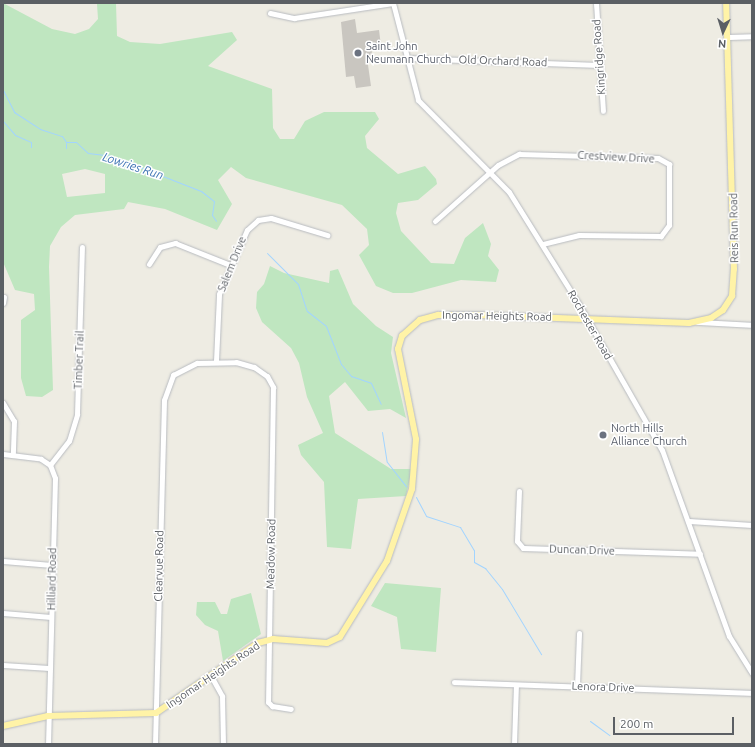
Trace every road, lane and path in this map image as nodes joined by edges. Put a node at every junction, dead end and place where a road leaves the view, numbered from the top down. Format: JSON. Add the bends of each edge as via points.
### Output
{"nodes":[{"id":1,"x":393,"y":3,"type":"edge"},
{"id":2,"x":596,"y":3,"type":"edge"},
{"id":3,"x":726,"y":3,"type":"edge"},
{"id":4,"x":270,"y":13,"type":"dead end"},
{"id":5,"x":752,"y":36,"type":"edge"},
{"id":6,"x":729,"y":37,"type":"junction"},
{"id":7,"x":407,"y":58,"type":"junction"},
{"id":8,"x":599,"y":65,"type":"junction"},
{"id":9,"x":603,"y":111,"type":"dead end"},
{"id":10,"x":490,"y":172,"type":"junction"},
{"id":11,"x":435,"y":221,"type":"dead end"},
{"id":12,"x":327,"y":235,"type":"dead end"},
{"id":13,"x":542,"y":244,"type":"junction"},
{"id":14,"x":82,"y":247,"type":"dead end"},
{"id":15,"x":149,"y":264,"type":"dead end"},
{"id":16,"x":230,"y":265,"type":"junction"},
{"id":17,"x":715,"y":317,"type":"junction"},
{"id":18,"x":587,"y":318,"type":"junction"},
{"id":19,"x":696,"y":322,"type":"junction"},
{"id":20,"x":735,"y":324,"type":"junction"},
{"id":21,"x":752,"y":325,"type":"edge"},
{"id":22,"x":216,"y":362,"type":"junction"},
{"id":23,"x":3,"y":403,"type":"edge"},
{"id":24,"x":3,"y":454,"type":"edge"},
{"id":25,"x":13,"y":455,"type":"junction"},
{"id":26,"x":50,"y":465,"type":"junction"},
{"id":27,"x":519,"y":491,"type":"dead end"},
{"id":28,"x":689,"y":521,"type":"junction"},
{"id":29,"x":752,"y":525,"type":"edge"},
{"id":30,"x":700,"y":554,"type":"junction"},
{"id":31,"x":3,"y":561,"type":"edge"},
{"id":32,"x":52,"y":565,"type":"junction"},
{"id":33,"x":3,"y":613,"type":"edge"},
{"id":34,"x":51,"y":617,"type":"junction"},
{"id":35,"x":579,"y":633,"type":"dead end"},
{"id":36,"x":268,"y":639,"type":"junction"},
{"id":37,"x":3,"y":665,"type":"edge"},
{"id":38,"x":50,"y":668,"type":"junction"},
{"id":39,"x":752,"y":673,"type":"edge"},
{"id":40,"x":211,"y":676,"type":"junction"},
{"id":41,"x":454,"y":682,"type":"dead end"},
{"id":42,"x":516,"y":685,"type":"junction"},
{"id":43,"x":576,"y":686,"type":"junction"},
{"id":44,"x":752,"y":693,"type":"edge"},
{"id":45,"x":291,"y":709,"type":"dead end"},
{"id":46,"x":156,"y":713,"type":"junction"},
{"id":47,"x":48,"y":716,"type":"junction"},
{"id":48,"x":3,"y":726,"type":"edge"},
{"id":49,"x":48,"y":744,"type":"edge"},
{"id":50,"x":155,"y":744,"type":"edge"},
{"id":51,"x":224,"y":744,"type":"edge"},
{"id":52,"x":514,"y":744,"type":"edge"}],
"edges":[{"from":1,"to":4,"type":"street","via":[[294,18]]},
{"from":1,"to":7,"type":"street","name":"Rochester Road"},
{"from":2,"to":8,"type":"street","name":"Kingridge Road"},
{"from":3,"to":6,"type":"main road","name":"Reis Run Road"},
{"from":5,"to":6,"type":"street"},
{"from":6,"to":17,"type":"main road","name":"Reis Run Road","via":[[734,285],[729,302]]},
{"from":7,"to":8,"type":"street","name":"Old Orchard Road"},
{"from":7,"to":10,"type":"street","name":"Rochester Road","via":[[416,96],[423,108]]},
{"from":8,"to":9,"type":"street","name":"Kingridge Road"},
{"from":10,"to":11,"type":"street"},
{"from":10,"to":13,"type":"street","name":"Rochester Road","via":[[509,192]]},
{"from":10,"to":13,"type":"street","name":"Crestview Drive","via":[[508,158],[525,153],[658,158],[668,164],[669,225],[661,236],[579,235]]},
{"from":12,"to":16,"type":"street","name":"Salem Drive","via":[[265,218],[247,230]]},
{"from":13,"to":18,"type":"street","name":"Rochester Road"},
{"from":14,"to":26,"type":"street","name":"Timber Trail","via":[[77,414],[69,441]]},
{"from":15,"to":16,"type":"street","via":[[160,247],[175,243]]},
{"from":16,"to":22,"type":"street","name":"Salem Drive","via":[[218,300]]},
{"from":17,"to":19,"type":"main road"},
{"from":17,"to":20,"type":"street"},
{"from":18,"to":19,"type":"main road"},
{"from":18,"to":28,"type":"street","name":"Rochester Road","via":[[662,450]]},
{"from":18,"to":36,"type":"main road","name":"Ingomar Heights Road","via":[[438,315],[420,320],[408,328],[399,340],[398,355],[414,428],[416,468],[392,551],[336,640],[320,643]]},
{"from":19,"to":20,"type":"street"},
{"from":20,"to":21,"type":"street"},
{"from":22,"to":36,"type":"street","name":"Meadow Road","via":[[254,367],[270,381],[275,399]]},
{"from":22,"to":46,"type":"street","name":"Clearvue Road","via":[[197,362],[181,369],[166,388],[161,443]]},
{"from":23,"to":25,"type":"street","via":[[14,420]]},
{"from":24,"to":25,"type":"street"},
{"from":25,"to":26,"type":"street","via":[[37,457]]},
{"from":26,"to":32,"type":"street","name":"Hilliard Road","via":[[55,483]]},
{"from":27,"to":30,"type":"street","name":"Duncan Drive","via":[[516,542],[523,548]]},
{"from":28,"to":29,"type":"street"},
{"from":28,"to":30,"type":"street","name":"Rochester Road"},
{"from":30,"to":39,"type":"street","name":"Rochester Road","via":[[729,636]]},
{"from":31,"to":32,"type":"street"},
{"from":32,"to":34,"type":"street","name":"Hilliard Road"},
{"from":33,"to":34,"type":"street"},
{"from":34,"to":38,"type":"street","name":"Hilliard Road"},
{"from":35,"to":43,"type":"street"},
{"from":36,"to":40,"type":"main road","name":"Ingomar Heights Road","via":[[252,646]]},
{"from":36,"to":45,"type":"street","name":"Meadow Road","via":[[268,702],[272,706]]},
{"from":37,"to":38,"type":"street"},
{"from":38,"to":47,"type":"street","name":"Hilliard Road"},
{"from":40,"to":46,"type":"main road","name":"Ingomar Heights Road"},
{"from":40,"to":51,"type":"street","via":[[222,696]]},
{"from":41,"to":42,"type":"street","name":"Lenora Drive"},
{"from":42,"to":43,"type":"street","name":"Lenora Drive"},
{"from":42,"to":52,"type":"street"},
{"from":43,"to":44,"type":"street","name":"Lenora Drive"},
{"from":46,"to":47,"type":"main road","name":"Ingomar Heights Road"},
{"from":46,"to":50,"type":"street","name":"Clearvue Road"},
{"from":47,"to":48,"type":"main road","name":"Ingomar Heights Road"},
{"from":47,"to":49,"type":"street","name":"Hilliard Road"}]}
